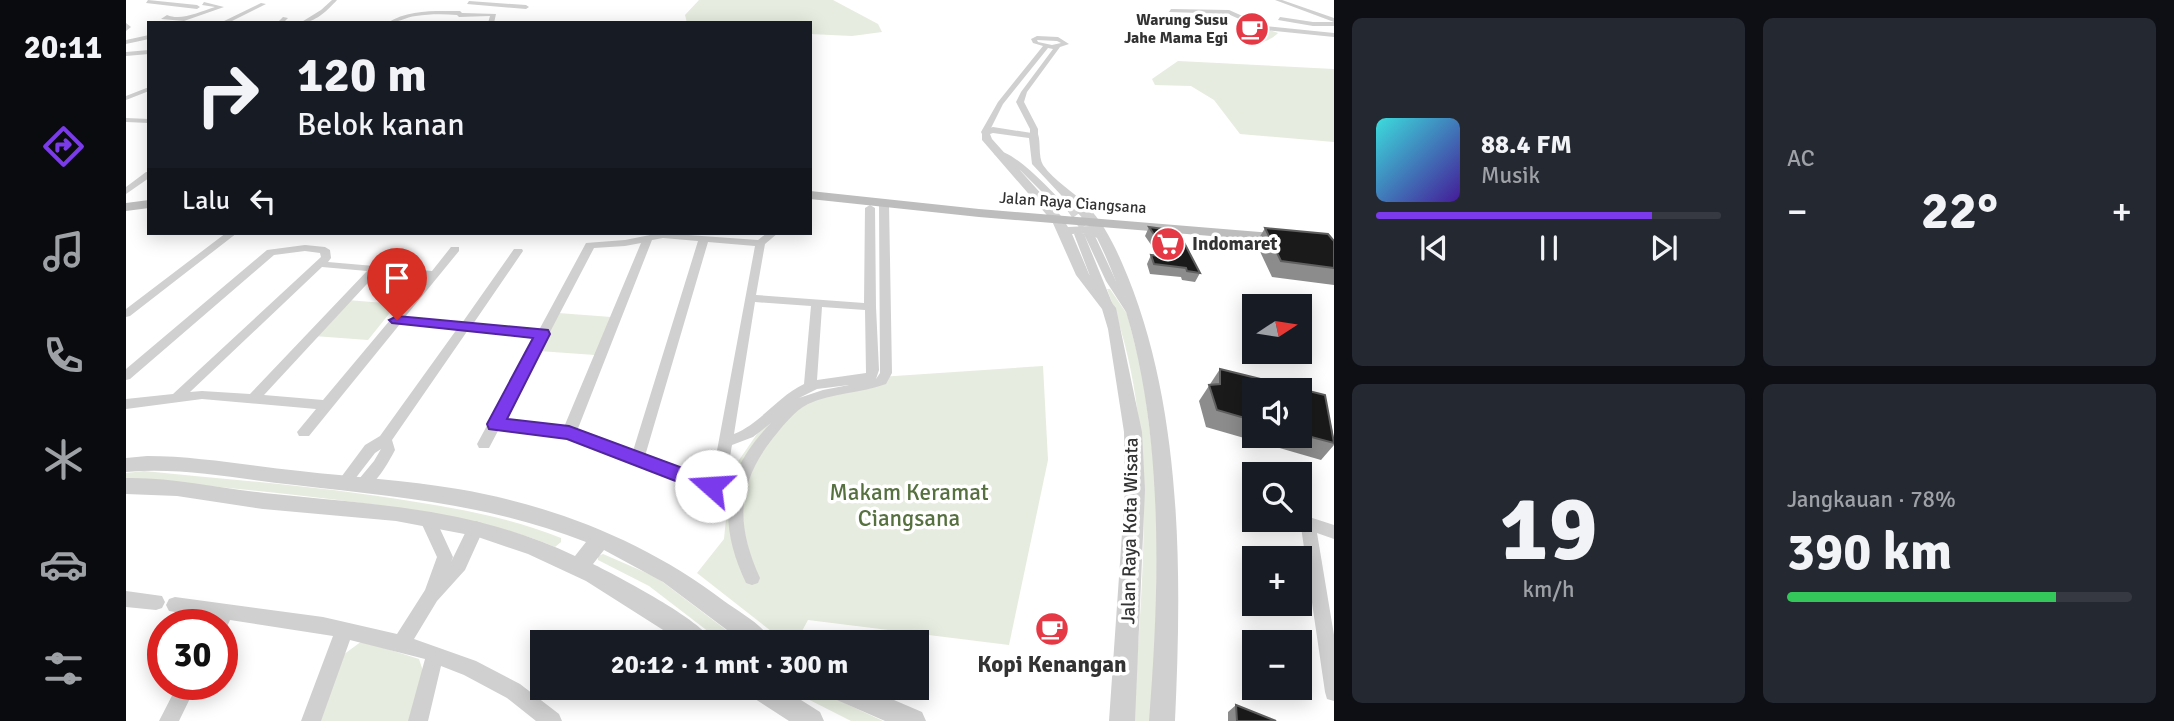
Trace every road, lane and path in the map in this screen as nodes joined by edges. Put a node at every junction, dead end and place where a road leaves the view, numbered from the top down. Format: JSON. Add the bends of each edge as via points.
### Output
{"nodes":[{"id":1,"x":156,"y":0,"type":"edge"},
{"id":2,"x":212,"y":0,"type":"edge"},
{"id":3,"x":335,"y":0,"type":"edge"},
{"id":4,"x":1277,"y":0,"type":"edge"},
{"id":5,"x":472,"y":1,"type":"edge"},
{"id":6,"x":148,"y":2,"type":"junction"},
{"id":7,"x":204,"y":4,"type":"junction"},
{"id":8,"x":263,"y":4,"type":"dead end"},
{"id":9,"x":197,"y":7,"type":"junction"},
{"id":10,"x":526,"y":7,"type":"dead end"},
{"id":11,"x":188,"y":10,"type":"junction"},
{"id":12,"x":1171,"y":10,"type":"dead end"},
{"id":13,"x":460,"y":14,"type":"junction"},
{"id":14,"x":1280,"y":19,"type":"dead end"},
{"id":15,"x":227,"y":21,"type":"edge"},
{"id":16,"x":306,"y":21,"type":"edge"},
{"id":17,"x":392,"y":21,"type":"edge"},
{"id":18,"x":458,"y":21,"type":"edge"},
{"id":19,"x":491,"y":21,"type":"edge"},
{"id":20,"x":1334,"y":22,"type":"edge"},
{"id":21,"x":1313,"y":24,"type":"junction"},
{"id":22,"x":126,"y":29,"type":"edge"},
{"id":23,"x":147,"y":34,"type":"edge"},
{"id":24,"x":1334,"y":34,"type":"edge"},
{"id":25,"x":147,"y":36,"type":"edge"},
{"id":26,"x":126,"y":42,"type":"edge"},
{"id":27,"x":1046,"y":46,"type":"junction"},
{"id":28,"x":1057,"y":47,"type":"junction"},
{"id":29,"x":147,"y":52,"type":"edge"},
{"id":30,"x":126,"y":54,"type":"edge"},
{"id":31,"x":147,"y":90,"type":"edge"},
{"id":32,"x":126,"y":98,"type":"edge"},
{"id":33,"x":126,"y":120,"type":"edge"},
{"id":34,"x":147,"y":121,"type":"edge"},
{"id":35,"x":989,"y":130,"type":"junction"},
{"id":36,"x":1033,"y":135,"type":"junction"},
{"id":37,"x":147,"y":175,"type":"edge"},
{"id":38,"x":126,"y":191,"type":"edge"},
{"id":39,"x":812,"y":195,"type":"edge"},
{"id":40,"x":884,"y":203,"type":"junction"},
{"id":41,"x":147,"y":204,"type":"edge"},
{"id":42,"x":126,"y":207,"type":"edge"},
{"id":43,"x":870,"y":208,"type":"dead end"},
{"id":44,"x":1075,"y":221,"type":"junction"},
{"id":45,"x":229,"y":235,"type":"edge"},
{"id":46,"x":770,"y":235,"type":"edge"},
{"id":47,"x":648,"y":237,"type":"junction"},
{"id":48,"x":704,"y":238,"type":"junction"},
{"id":49,"x":1295,"y":239,"type":"edge"},
{"id":50,"x":760,"y":243,"type":"junction"},
{"id":51,"x":455,"y":249,"type":"dead end"},
{"id":52,"x":518,"y":251,"type":"dead end"},
{"id":53,"x":319,"y":264,"type":"junction"},
{"id":54,"x":375,"y":269,"type":"junction"},
{"id":55,"x":435,"y":274,"type":"junction"},
{"id":56,"x":751,"y":298,"type":"junction"},
{"id":57,"x":126,"y":303,"type":"edge"},
{"id":58,"x":817,"y":303,"type":"junction"},
{"id":59,"x":139,"y":304,"type":"junction"},
{"id":60,"x":870,"y":307,"type":"junction"},
{"id":61,"x":126,"y":314,"type":"edge"},
{"id":62,"x":397,"y":320,"type":"junction"},
{"id":63,"x":467,"y":327,"type":"junction"},
{"id":64,"x":542,"y":334,"type":"junction"},
{"id":65,"x":126,"y":376,"type":"edge"},
{"id":66,"x":810,"y":387,"type":"junction"},
{"id":67,"x":178,"y":396,"type":"junction"},
{"id":68,"x":255,"y":397,"type":"junction"},
{"id":69,"x":126,"y":404,"type":"edge"},
{"id":70,"x":326,"y":405,"type":"junction"},
{"id":71,"x":495,"y":424,"type":"junction"},
{"id":72,"x":304,"y":432,"type":"dead end"},
{"id":73,"x":569,"y":433,"type":"junction"},
{"id":74,"x":385,"y":439,"type":"joint"},
{"id":75,"x":726,"y":441,"type":"junction"},
{"id":76,"x":484,"y":444,"type":"dead end"},
{"id":77,"x":637,"y":460,"type":"junction"},
{"id":78,"x":126,"y":465,"type":"edge"},
{"id":79,"x":352,"y":484,"type":"junction"},
{"id":80,"x":126,"y":486,"type":"edge"},
{"id":81,"x":427,"y":518,"type":"junction"},
{"id":82,"x":1312,"y":525,"type":"edge"},
{"id":83,"x":476,"y":528,"type":"junction"},
{"id":84,"x":1305,"y":532,"type":"edge"},
{"id":85,"x":1334,"y":532,"type":"edge"},
{"id":86,"x":599,"y":541,"type":"junction"},
{"id":87,"x":579,"y":566,"type":"junction"},
{"id":88,"x":752,"y":578,"type":"dead end"},
{"id":89,"x":431,"y":596,"type":"junction"},
{"id":90,"x":126,"y":599,"type":"edge"},
{"id":91,"x":156,"y":602,"type":"dead end"},
{"id":92,"x":174,"y":605,"type":"dead end"},
{"id":93,"x":189,"y":609,"type":"edge"},
{"id":94,"x":238,"y":618,"type":"edge"},
{"id":95,"x":685,"y":630,"type":"edge"},
{"id":96,"x":745,"y":630,"type":"edge"},
{"id":97,"x":344,"y":631,"type":"junction"},
{"id":98,"x":401,"y":643,"type":"junction"},
{"id":99,"x":435,"y":655,"type":"junction"},
{"id":100,"x":1334,"y":692,"type":"edge"},
{"id":101,"x":180,"y":700,"type":"edge"},
{"id":102,"x":779,"y":700,"type":"edge"},
{"id":103,"x":866,"y":700,"type":"edge"},
{"id":104,"x":169,"y":721,"type":"edge"},
{"id":105,"x":311,"y":721,"type":"edge"},
{"id":106,"x":418,"y":721,"type":"edge"},
{"id":107,"x":552,"y":721,"type":"edge"},
{"id":108,"x":811,"y":721,"type":"edge"},
{"id":109,"x":913,"y":721,"type":"edge"},
{"id":110,"x":1122,"y":721,"type":"edge"},
{"id":111,"x":1163,"y":721,"type":"edge"}],
"edges":[{"from":1,"to":6,"type":"street"},
{"from":2,"to":7,"type":"street"},
{"from":3,"to":16,"type":"street"},
{"from":4,"to":20,"type":"street"},
{"from":5,"to":10,"type":"street"},
{"from":5,"to":13,"type":"street"},
{"from":6,"to":9,"type":"street"},
{"from":6,"to":11,"type":"street","via":[[141,5]]},
{"from":7,"to":9,"type":"street"},
{"from":7,"to":11,"type":"street","via":[[221,6],[187,19],[164,19]]},
{"from":8,"to":15,"type":"street"},
{"from":9,"to":11,"type":"street"},
{"from":12,"to":24,"type":"street","via":[[1229,12],[1264,28]]},
{"from":13,"to":17,"type":"street","via":[[422,13]]},
{"from":13,"to":18,"type":"street"},
{"from":13,"to":19,"type":"street","via":[[493,14]]},
{"from":14,"to":21,"type":"street"},
{"from":20,"to":21,"type":"street"},
{"from":21,"to":24,"type":"street"},
{"from":22,"to":23,"type":"street"},
{"from":25,"to":26,"type":"street"},
{"from":27,"to":28,"type":"street"},
{"from":27,"to":28,"type":"street","via":[[1034,39],[1066,43]]},
{"from":27,"to":35,"type":"street","via":[[1000,103]]},
{"from":28,"to":36,"type":"street","via":[[1020,102]]},
{"from":29,"to":30,"type":"street"},
{"from":31,"to":32,"type":"street"},
{"from":33,"to":34,"type":"street"},
{"from":35,"to":36,"type":"street"},
{"from":35,"to":44,"type":"street","name":"Jalan Raya Kota Wisata","via":[[994,149]]},
{"from":36,"to":44,"type":"street","name":"Jalan Raya Kota Wisata","via":[[1036,162]]},
{"from":37,"to":38,"type":"street"},
{"from":39,"to":40,"type":"main road","name":"Jalan Raya Ciangsana"},
{"from":40,"to":44,"type":"main road","name":"Jalan Raya Ciangsana"},
{"from":40,"to":88,"type":"street","via":[[886,373],[871,386],[798,404],[749,458],[733,525],[741,558]]},
{"from":41,"to":42,"type":"main road"},
{"from":43,"to":60,"type":"street"},
{"from":44,"to":49,"type":"main road","name":"Jalan Raya Ciangsana"},
{"from":44,"to":110,"type":"street","name":"Jalan Raya Kota Wisata","via":[[1083,275],[1109,308],[1133,432],[1135,490]]},
{"from":44,"to":111,"type":"street","name":"Jalan Raya Kota Wisata","via":[[1116,263],[1148,370],[1161,438],[1166,501]]},
{"from":45,"to":59,"type":"street"},
{"from":46,"to":50,"type":"street"},
{"from":47,"to":48,"type":"street"},
{"from":47,"to":64,"type":"street","via":[[586,248]]},
{"from":47,"to":73,"type":"street"},
{"from":48,"to":50,"type":"street"},
{"from":48,"to":77,"type":"street"},
{"from":50,"to":56,"type":"street"},
{"from":51,"to":55,"type":"street"},
{"from":52,"to":63,"type":"street"},
{"from":53,"to":54,"type":"street"},
{"from":53,"to":65,"type":"street","via":[[326,258],[325,250],[271,252]]},
{"from":53,"to":67,"type":"street"},
{"from":54,"to":55,"type":"street"},
{"from":54,"to":68,"type":"street"},
{"from":55,"to":62,"type":"street"},
{"from":56,"to":58,"type":"street"},
{"from":56,"to":75,"type":"street"},
{"from":57,"to":59,"type":"street"},
{"from":58,"to":60,"type":"street"},
{"from":58,"to":66,"type":"street"},
{"from":59,"to":61,"type":"street"},
{"from":60,"to":66,"type":"street","via":[[871,376]]},
{"from":62,"to":63,"type":"street"},
{"from":62,"to":70,"type":"street"},
{"from":63,"to":64,"type":"street"},
{"from":63,"to":74,"type":"street"},
{"from":64,"to":71,"type":"street"},
{"from":66,"to":75,"type":"street","via":[[777,407],[747,434]]},
{"from":67,"to":68,"type":"street"},
{"from":67,"to":69,"type":"street"},
{"from":68,"to":70,"type":"street"},
{"from":70,"to":72,"type":"street"},
{"from":71,"to":73,"type":"street"},
{"from":71,"to":76,"type":"street"},
{"from":73,"to":77,"type":"street"},
{"from":74,"to":79,"type":"street","via":[[388,450],[380,464]]},
{"from":75,"to":77,"type":"street","via":[[720,473],[711,486]]},
{"from":78,"to":79,"type":"street","via":[[148,463]]},
{"from":79,"to":86,"type":"street","via":[[485,502]]},
{"from":80,"to":81,"type":"street"},
{"from":81,"to":83,"type":"street"},
{"from":81,"to":89,"type":"street","via":[[445,557]]},
{"from":82,"to":85,"type":"street"},
{"from":83,"to":87,"type":"street"},
{"from":83,"to":89,"type":"street","via":[[459,565]]},
{"from":84,"to":100,"type":"street"},
{"from":86,"to":87,"type":"street"},
{"from":86,"to":96,"type":"street","via":[[657,567]]},
{"from":87,"to":95,"type":"street"},
{"from":89,"to":98,"type":"street"},
{"from":90,"to":91,"type":"street"},
{"from":92,"to":93,"type":"street"},
{"from":94,"to":97,"type":"street","via":[[294,620]]},
{"from":97,"to":98,"type":"street"},
{"from":97,"to":105,"type":"street"},
{"from":98,"to":99,"type":"street"},
{"from":99,"to":106,"type":"street"},
{"from":99,"to":107,"type":"street","via":[[498,682]]},
{"from":101,"to":104,"type":"street"},
{"from":102,"to":108,"type":"street"},
{"from":103,"to":109,"type":"street"}]}
